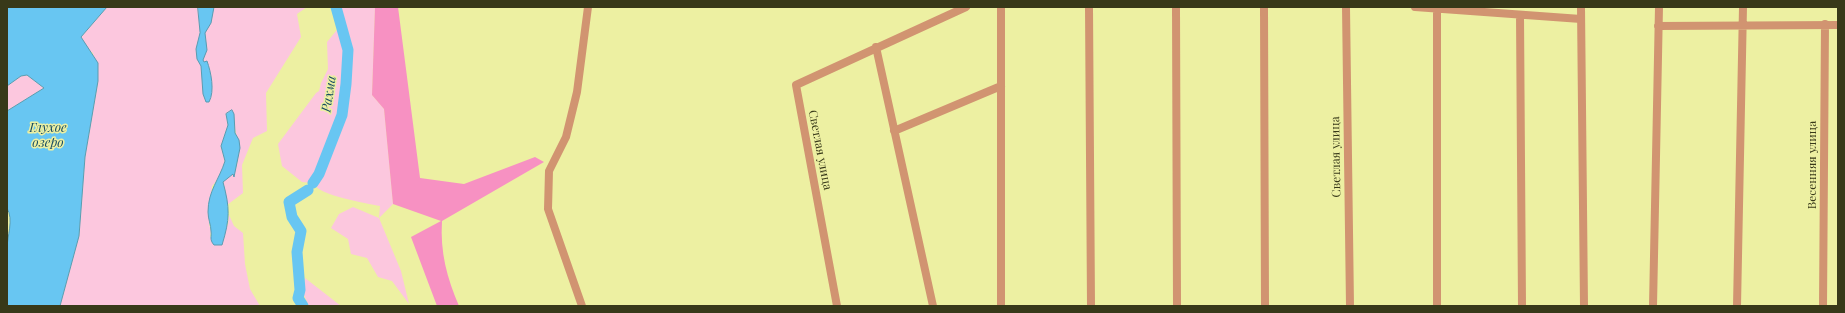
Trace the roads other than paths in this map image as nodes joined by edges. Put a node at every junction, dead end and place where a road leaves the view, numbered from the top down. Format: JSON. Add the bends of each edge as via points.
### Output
{"nodes":[{"id":1,"x":588,"y":7,"type":"edge"},
{"id":2,"x":966,"y":7,"type":"edge"},
{"id":3,"x":1001,"y":7,"type":"edge"},
{"id":4,"x":1089,"y":7,"type":"edge"},
{"id":5,"x":1176,"y":7,"type":"edge"},
{"id":6,"x":1264,"y":7,"type":"edge"},
{"id":7,"x":1346,"y":7,"type":"edge"},
{"id":8,"x":1415,"y":7,"type":"edge"},
{"id":9,"x":1581,"y":7,"type":"edge"},
{"id":10,"x":1659,"y":7,"type":"edge"},
{"id":11,"x":1743,"y":7,"type":"edge"},
{"id":12,"x":1437,"y":9,"type":"junction"},
{"id":13,"x":1520,"y":15,"type":"junction"},
{"id":14,"x":1580,"y":18,"type":"junction"},
{"id":15,"x":1825,"y":24,"type":"junction"},
{"id":16,"x":1743,"y":25,"type":"junction"},
{"id":17,"x":1838,"y":25,"type":"edge"},
{"id":18,"x":1658,"y":26,"type":"junction"},
{"id":19,"x":876,"y":47,"type":"junction"},
{"id":20,"x":1001,"y":86,"type":"junction"},
{"id":21,"x":894,"y":131,"type":"junction"},
{"id":22,"x":582,"y":306,"type":"edge"},
{"id":23,"x":837,"y":306,"type":"edge"},
{"id":24,"x":933,"y":306,"type":"edge"},
{"id":25,"x":1001,"y":306,"type":"edge"},
{"id":26,"x":1092,"y":306,"type":"edge"},
{"id":27,"x":1177,"y":306,"type":"edge"},
{"id":28,"x":1265,"y":306,"type":"edge"},
{"id":29,"x":1350,"y":306,"type":"edge"},
{"id":30,"x":1437,"y":306,"type":"edge"},
{"id":31,"x":1522,"y":306,"type":"edge"},
{"id":32,"x":1584,"y":306,"type":"edge"},
{"id":33,"x":1653,"y":306,"type":"edge"},
{"id":34,"x":1737,"y":306,"type":"edge"},
{"id":35,"x":1824,"y":306,"type":"edge"}],
"edges":[{"from":1,"to":22,"type":"street","via":[[577,92],[566,137],[549,172],[548,209]]},
{"from":2,"to":19,"type":"street","name":"Светлая улица"},
{"from":3,"to":20,"type":"street"},
{"from":4,"to":26,"type":"street"},
{"from":5,"to":27,"type":"street"},
{"from":6,"to":28,"type":"street"},
{"from":7,"to":29,"type":"street","name":"Светлая улица"},
{"from":8,"to":12,"type":"street"},
{"from":9,"to":14,"type":"street"},
{"from":10,"to":18,"type":"street"},
{"from":11,"to":16,"type":"street"},
{"from":12,"to":13,"type":"street"},
{"from":12,"to":30,"type":"street"},
{"from":13,"to":14,"type":"street"},
{"from":13,"to":31,"type":"street"},
{"from":14,"to":32,"type":"street"},
{"from":15,"to":16,"type":"street"},
{"from":15,"to":17,"type":"street"},
{"from":15,"to":35,"type":"street","name":"Весенняя улица"},
{"from":16,"to":18,"type":"street"},
{"from":16,"to":34,"type":"street"},
{"from":18,"to":33,"type":"street"},
{"from":19,"to":21,"type":"street"},
{"from":19,"to":23,"type":"street","name":"Светлая улица","via":[[796,85]]},
{"from":20,"to":21,"type":"street"},
{"from":20,"to":25,"type":"street"},
{"from":21,"to":24,"type":"street"}]}
